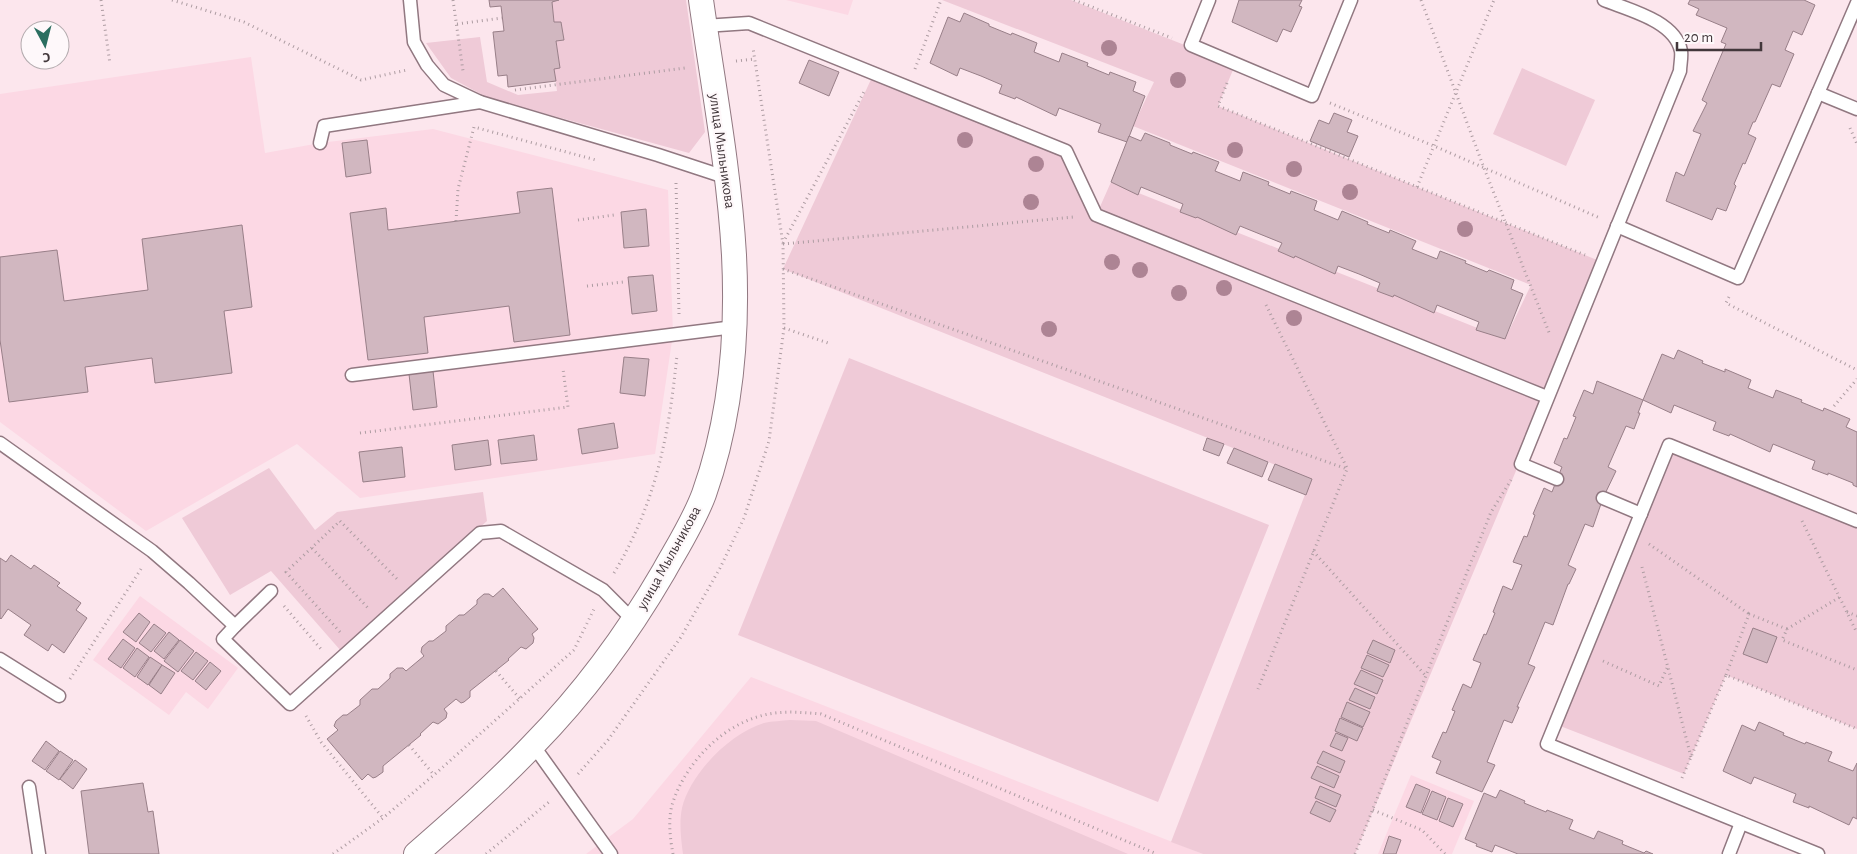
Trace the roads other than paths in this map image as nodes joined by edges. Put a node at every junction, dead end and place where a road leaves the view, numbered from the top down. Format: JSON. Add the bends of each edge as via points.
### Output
{"nodes":[{"id":1,"x":410,"y":0,"type":"edge"},
{"id":2,"x":701,"y":0,"type":"edge"},
{"id":3,"x":1209,"y":0,"type":"edge"},
{"id":4,"x":1351,"y":0,"type":"edge"},
{"id":5,"x":1604,"y":0,"type":"edge"},
{"id":6,"x":1857,"y":3,"type":"edge"},
{"id":7,"x":704,"y":26,"type":"junction"},
{"id":8,"x":1818,"y":93,"type":"junction"},
{"id":9,"x":480,"y":102,"type":"junction"},
{"id":10,"x":1857,"y":109,"type":"edge"},
{"id":11,"x":320,"y":143,"type":"dead end"},
{"id":12,"x":728,"y":178,"type":"junction"},
{"id":13,"x":1616,"y":226,"type":"junction"},
{"id":14,"x":734,"y":327,"type":"junction"},
{"id":15,"x":352,"y":375,"type":"dead end"},
{"id":16,"x":1547,"y":398,"type":"junction"},
{"id":17,"x":0,"y":443,"type":"edge"},
{"id":18,"x":1557,"y":479,"type":"dead end"},
{"id":19,"x":1603,"y":498,"type":"dead end"},
{"id":20,"x":1640,"y":514,"type":"junction"},
{"id":21,"x":1857,"y":521,"type":"edge"},
{"id":22,"x":271,"y":591,"type":"road end"},
{"id":23,"x":633,"y":620,"type":"junction"},
{"id":24,"x":234,"y":626,"type":"junction"},
{"id":25,"x":0,"y":659,"type":"edge"},
{"id":26,"x":59,"y":696,"type":"road end"},
{"id":27,"x":533,"y":745,"type":"junction"},
{"id":28,"x":29,"y":787,"type":"dead end"},
{"id":29,"x":1742,"y":823,"type":"junction"},
{"id":30,"x":39,"y":854,"type":"edge"},
{"id":31,"x":416,"y":854,"type":"edge"},
{"id":32,"x":611,"y":854,"type":"edge"},
{"id":33,"x":1729,"y":854,"type":"edge"},
{"id":34,"x":1818,"y":854,"type":"edge"}],
"edges":[{"from":1,"to":9,"type":"lane","via":[[414,42],[427,65],[444,85]]},
{"from":2,"to":7,"type":"street","name":"улица Мыльникова"},
{"from":3,"to":4,"type":"lane","via":[[1191,45],[1312,96]]},
{"from":5,"to":13,"type":"lane","via":[[1652,19],[1670,31],[1681,50],[1680,71]]},
{"from":6,"to":8,"type":"lane"},
{"from":7,"to":12,"type":"street","name":"улица Мыльникова"},
{"from":7,"to":16,"type":"lane","via":[[750,23],[1066,151],[1096,215]]},
{"from":8,"to":10,"type":"lane"},
{"from":8,"to":13,"type":"lane","via":[[1738,278]]},
{"from":9,"to":11,"type":"lane","via":[[324,126]]},
{"from":9,"to":12,"type":"lane"},
{"from":12,"to":14,"type":"street","name":"улица Мыльникова","via":[[734,257]]},
{"from":13,"to":16,"type":"lane"},
{"from":14,"to":15,"type":"lane"},
{"from":14,"to":23,"type":"street","name":"улица Мыльникова","via":[[722,430],[704,494],[681,541]]},
{"from":16,"to":18,"type":"lane","via":[[1520,464]]},
{"from":17,"to":24,"type":"lane","via":[[152,551]]},
{"from":19,"to":20,"type":"lane"},
{"from":20,"to":21,"type":"lane","via":[[1668,445]]},
{"from":20,"to":29,"type":"lane","via":[[1547,744]]},
{"from":22,"to":24,"type":"lane"},
{"from":23,"to":24,"type":"lane","via":[[603,590],[501,531],[480,533],[290,704],[223,639]]},
{"from":23,"to":27,"type":"street","name":"улица Мыльникова"},
{"from":25,"to":26,"type":"lane"},
{"from":27,"to":31,"type":"street","name":"улица Мыльникова"},
{"from":27,"to":32,"type":"lane"},
{"from":28,"to":30,"type":"lane"},
{"from":29,"to":33,"type":"lane"},
{"from":29,"to":34,"type":"lane"}]}
